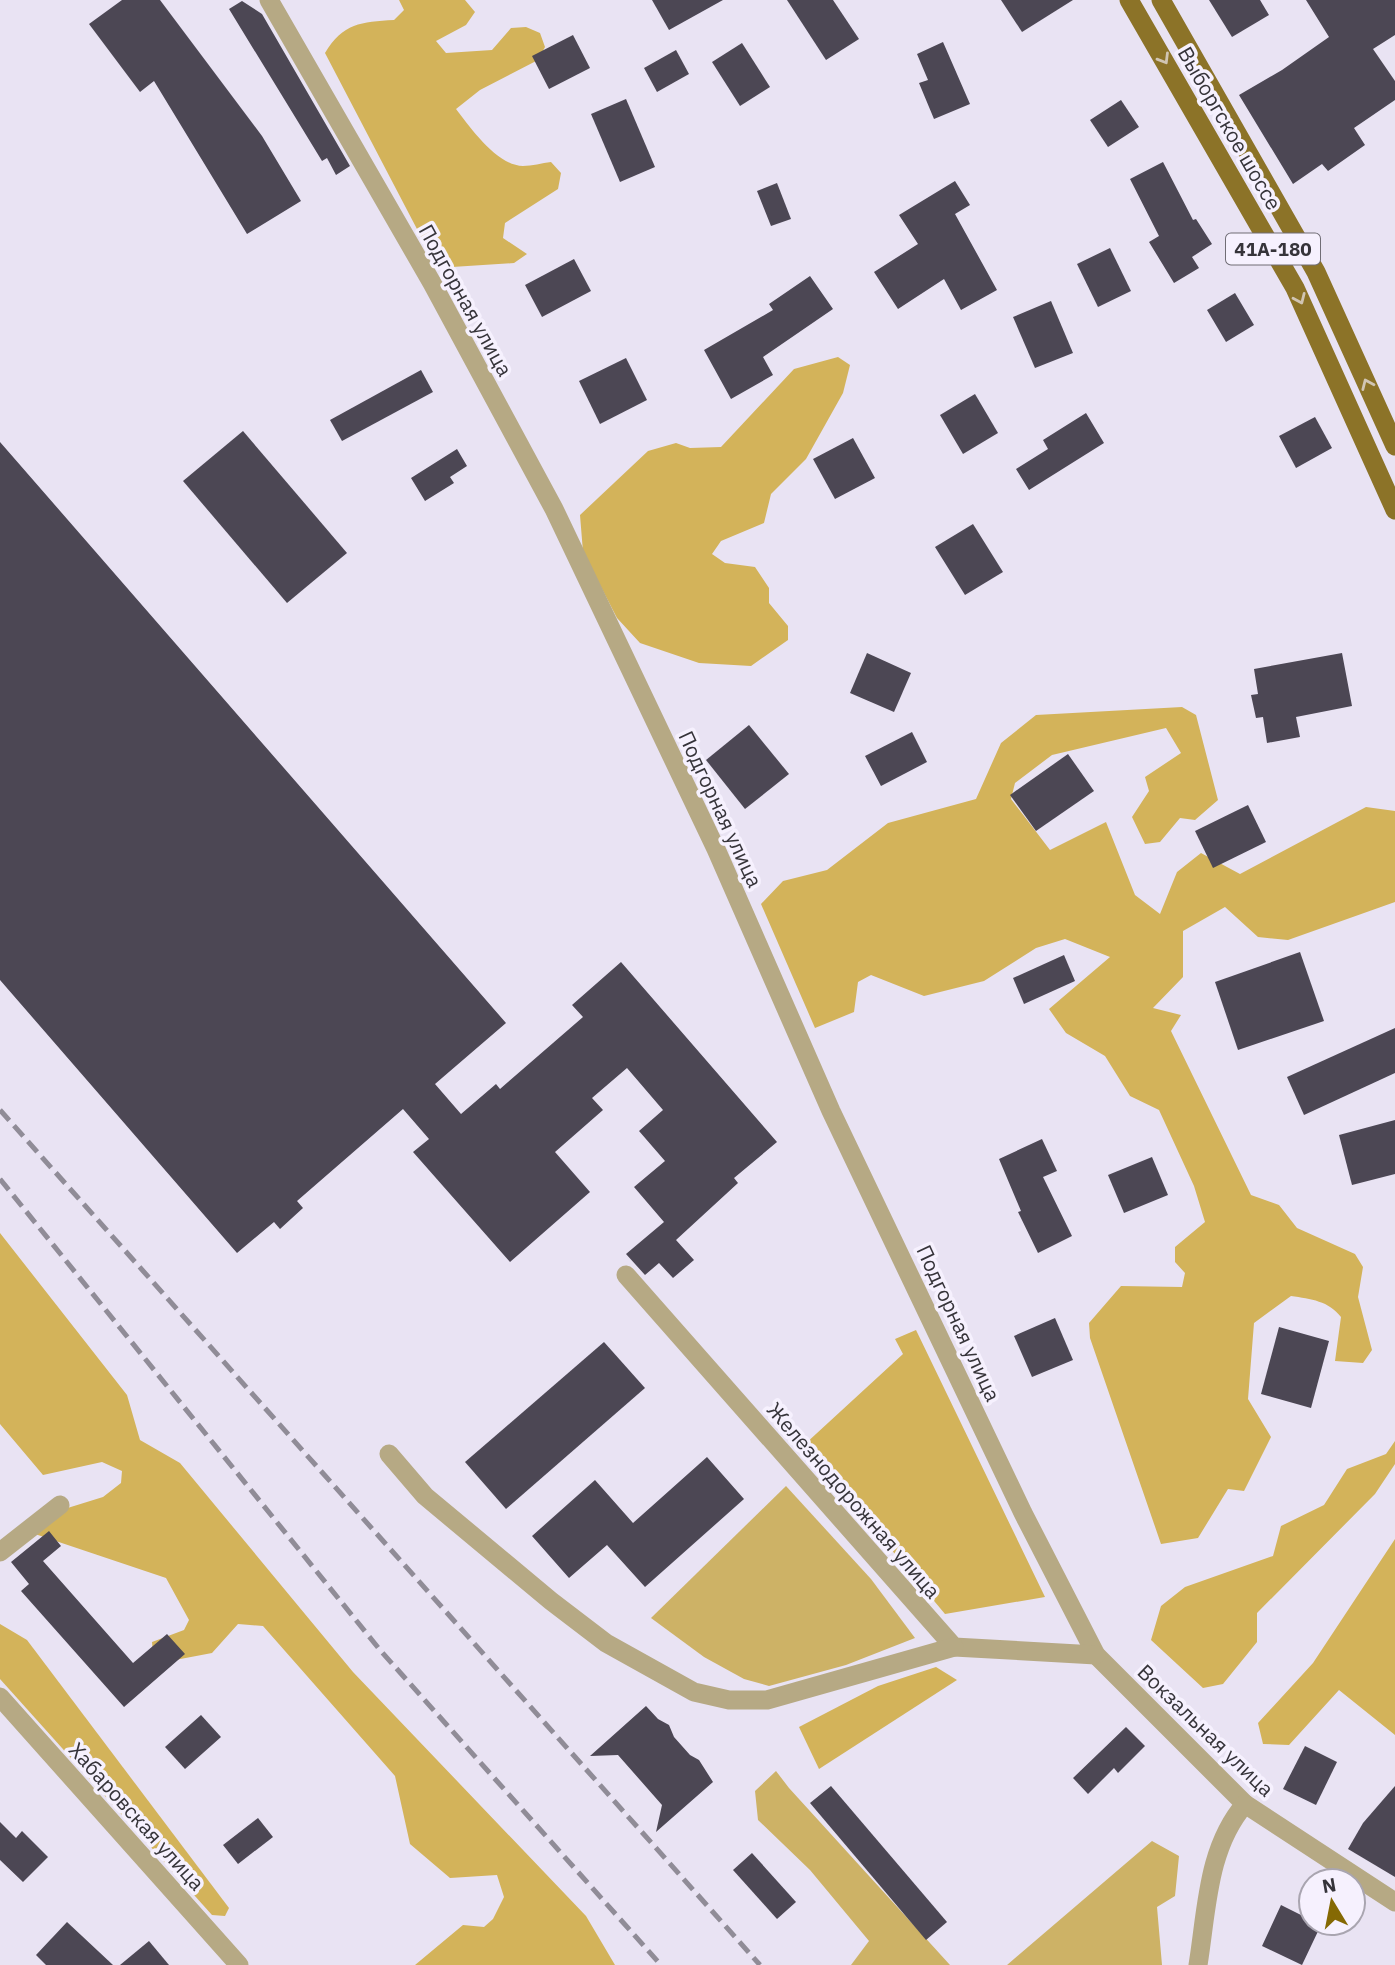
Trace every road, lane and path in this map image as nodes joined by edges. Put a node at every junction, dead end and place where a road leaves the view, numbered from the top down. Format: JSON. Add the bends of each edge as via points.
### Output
{"nodes":[{"id":1,"x":269,"y":0,"type":"edge"},
{"id":2,"x":1129,"y":0,"type":"edge"},
{"id":3,"x":1161,"y":0,"type":"edge"},
{"id":4,"x":1395,"y":446,"type":"edge"},
{"id":5,"x":1395,"y":510,"type":"edge"},
{"id":6,"x":626,"y":1275,"type":"dead end"},
{"id":7,"x":389,"y":1454,"type":"dead end"},
{"id":8,"x":60,"y":1505,"type":"dead end"},
{"id":9,"x":0,"y":1552,"type":"edge"},
{"id":10,"x":954,"y":1647,"type":"junction"},
{"id":11,"x":1096,"y":1655,"type":"junction"},
{"id":12,"x":0,"y":1697,"type":"edge"},
{"id":13,"x":1245,"y":1804,"type":"junction"},
{"id":14,"x":1395,"y":1902,"type":"edge"},
{"id":15,"x":239,"y":1965,"type":"edge"},
{"id":16,"x":1198,"y":1965,"type":"edge"}],
"edges":[{"from":1,"to":11,"type":"street","name":"Подгорная улица","via":[[432,283],[554,509],[716,849],[831,1111]]},
{"from":2,"to":5,"type":"main road","name":"Выборгское шоссе","number":"41А-180","one_way":true,"via":[[1295,288]]},
{"from":4,"to":3,"type":"main road","name":"Выборгское шоссе","number":"41А-180","one_way":true,"via":[[1316,272]]},
{"from":6,"to":10,"type":"street","name":"Железнодорожная улица"},
{"from":7,"to":10,"type":"street","via":[[425,1496],[551,1601],[606,1643],[694,1692],[729,1700],[767,1700]]},
{"from":8,"to":9,"type":"street"},
{"from":10,"to":11,"type":"street"},
{"from":11,"to":13,"type":"street","name":"Вокзальная улица"},
{"from":12,"to":15,"type":"street","name":"Хабаровская улица"},
{"from":13,"to":14,"type":"street","name":"Вокзальная улица"},
{"from":13,"to":16,"type":"street","via":[[1222,1836],[1217,1853]]}]}
